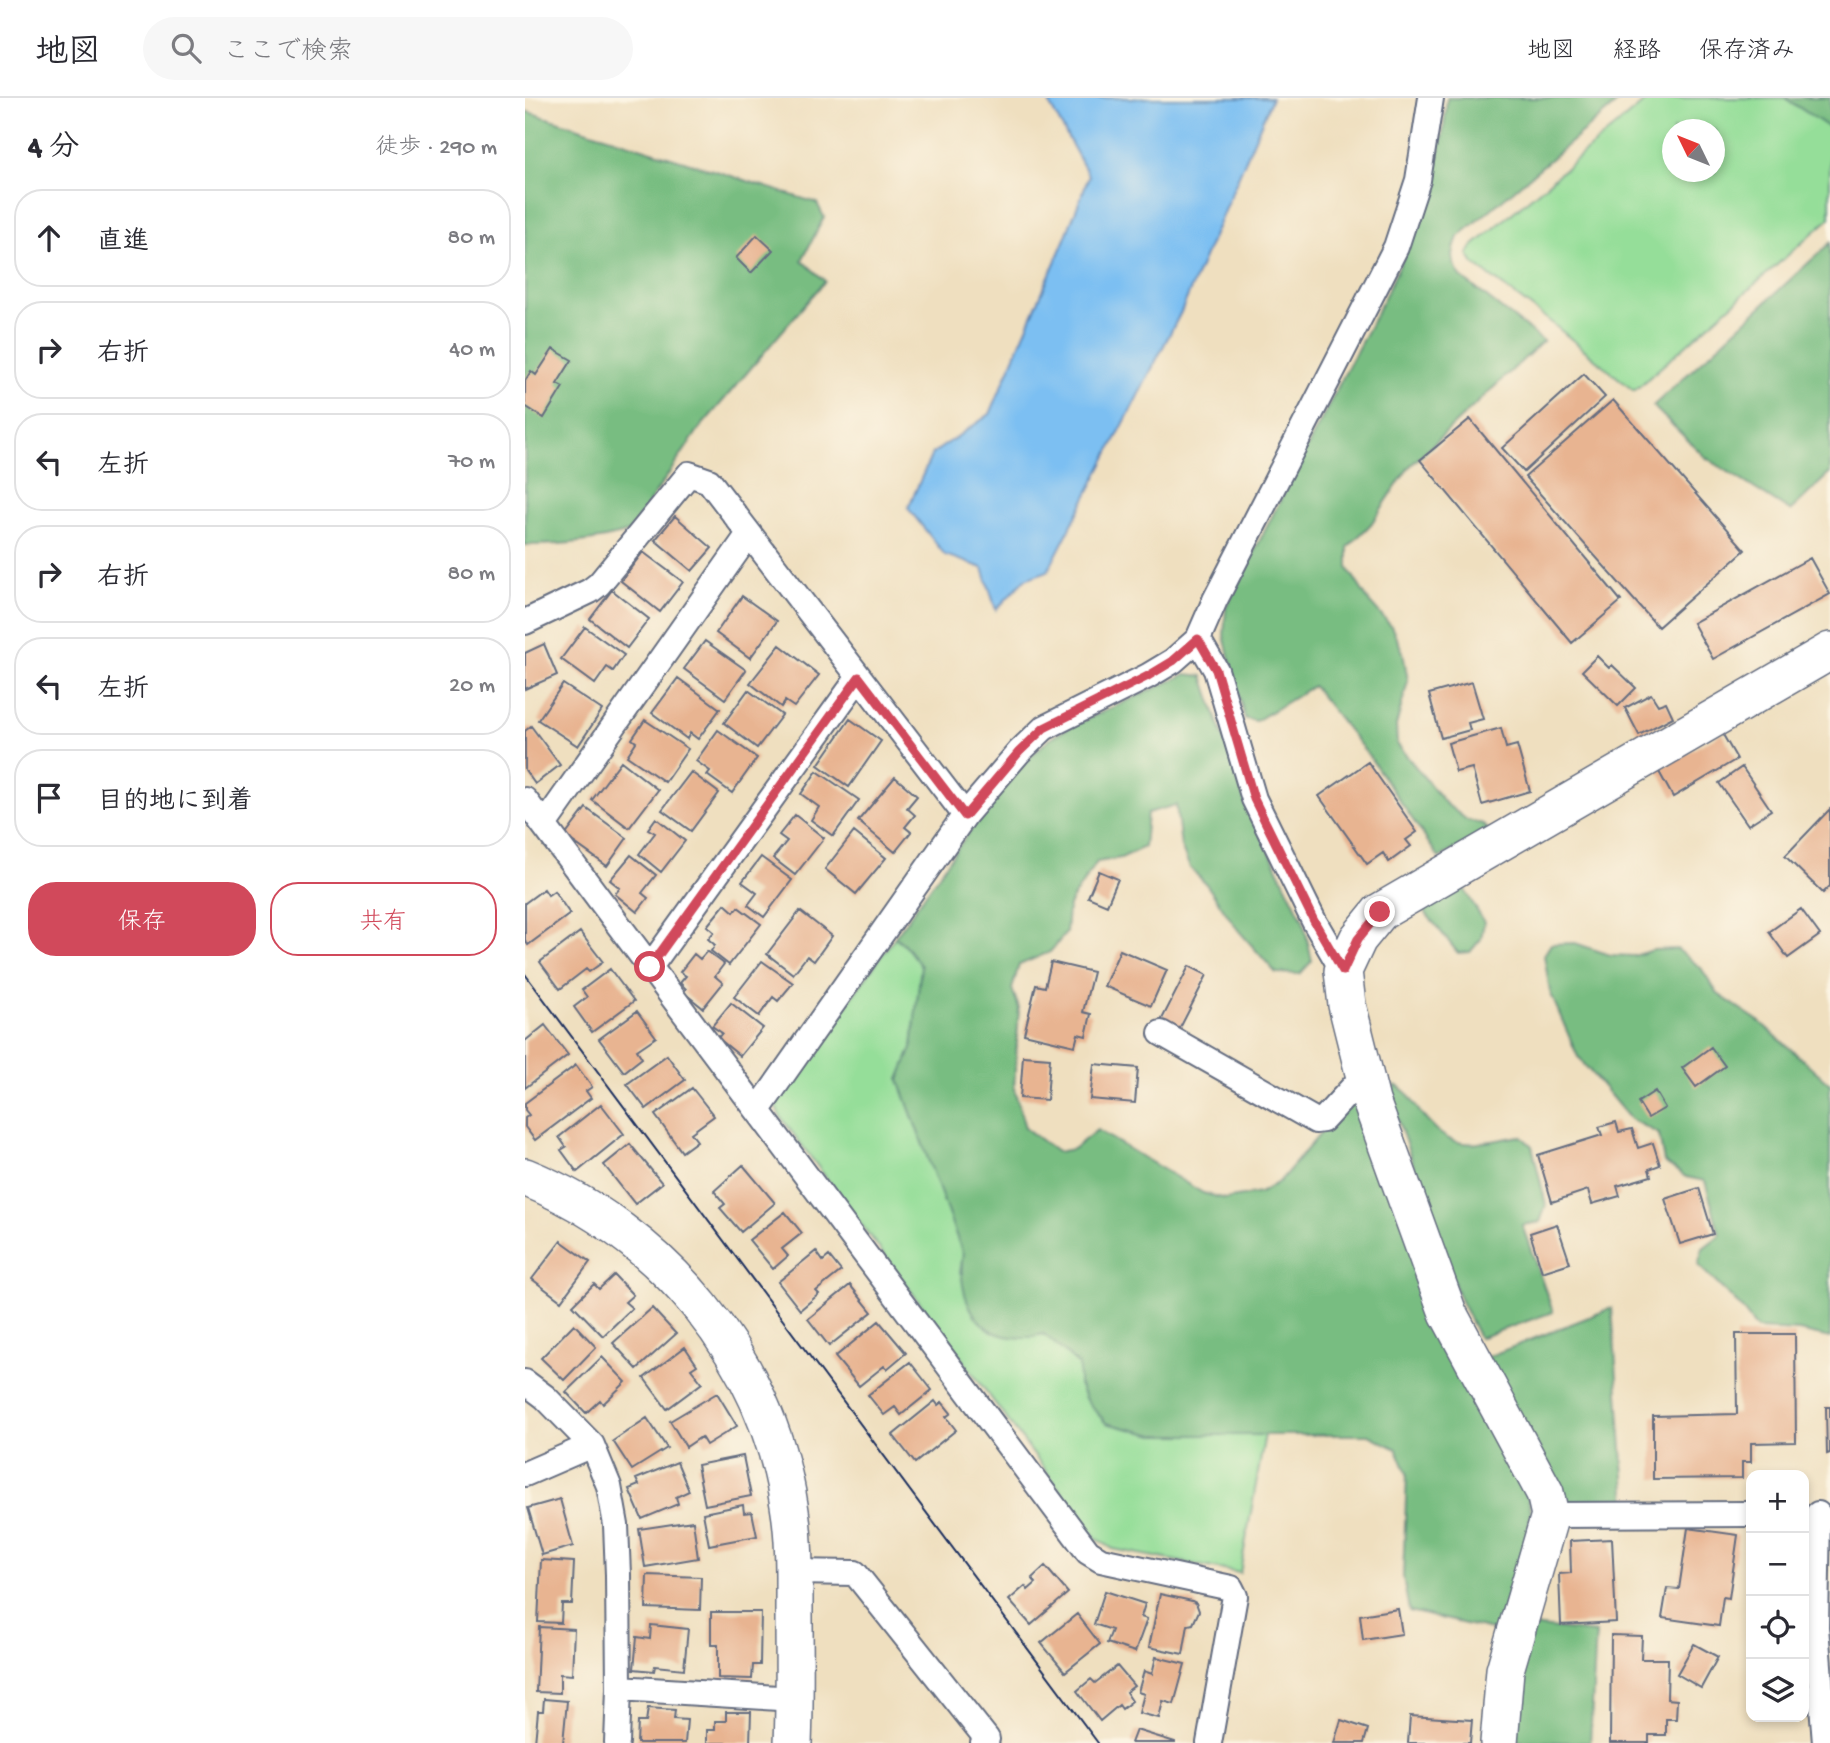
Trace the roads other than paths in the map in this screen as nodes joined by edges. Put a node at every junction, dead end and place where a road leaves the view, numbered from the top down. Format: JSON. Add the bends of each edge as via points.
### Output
{"nodes":[{"id":1,"x":1431,"y":98,"type":"edge"},
{"id":2,"x":749,"y":534,"type":"junction"},
{"id":3,"x":525,"y":622,"type":"edge"},
{"id":4,"x":1198,"y":639,"type":"junction"},
{"id":5,"x":1830,"y":651,"type":"edge"},
{"id":6,"x":859,"y":677,"type":"junction"},
{"id":7,"x":525,"y":800,"type":"edge"},
{"id":8,"x":965,"y":816,"type":"junction"},
{"id":9,"x":544,"y":825,"type":"junction"},
{"id":10,"x":650,"y":967,"type":"junction"},
{"id":11,"x":1343,"y":971,"type":"junction"},
{"id":12,"x":1161,"y":1033,"type":"dead end"},
{"id":13,"x":1365,"y":1074,"type":"junction"},
{"id":14,"x":758,"y":1110,"type":"junction"},
{"id":15,"x":525,"y":1177,"type":"edge"},
{"id":16,"x":525,"y":1382,"type":"edge"},
{"id":17,"x":592,"y":1445,"type":"junction"},
{"id":18,"x":525,"y":1474,"type":"edge"},
{"id":19,"x":1746,"y":1514,"type":"edge"},
{"id":20,"x":1550,"y":1515,"type":"junction"},
{"id":21,"x":1817,"y":1515,"type":"edge"},
{"id":22,"x":794,"y":1572,"type":"junction"},
{"id":23,"x":619,"y":1688,"type":"junction"},
{"id":24,"x":795,"y":1699,"type":"junction"},
{"id":25,"x":617,"y":1743,"type":"edge"},
{"id":26,"x":793,"y":1743,"type":"edge"},
{"id":27,"x":983,"y":1743,"type":"edge"},
{"id":28,"x":1209,"y":1743,"type":"edge"},
{"id":29,"x":1499,"y":1743,"type":"edge"},
{"id":30,"x":1825,"y":1743,"type":"edge"}],
"edges":[{"from":1,"to":4,"type":"street","via":[[1418,180],[1396,247]]},
{"from":2,"to":3,"type":"street","via":[[709,481],[689,474],[600,584]]},
{"from":2,"to":6,"type":"street"},
{"from":2,"to":9,"type":"street"},
{"from":4,"to":8,"type":"street","via":[[1148,676],[1044,728]]},
{"from":4,"to":11,"type":"street","via":[[1216,670],[1254,799]]},
{"from":5,"to":11,"type":"street","via":[[1380,912],[1358,939]]},
{"from":6,"to":8,"type":"street"},
{"from":6,"to":10,"type":"street"},
{"from":7,"to":9,"type":"street"},
{"from":8,"to":14,"type":"street"},
{"from":9,"to":10,"type":"street"},
{"from":10,"to":14,"type":"street"},
{"from":11,"to":13,"type":"street"},
{"from":12,"to":13,"type":"street","via":[[1316,1121],[1323,1120]]},
{"from":13,"to":20,"type":"street","via":[[1448,1313],[1545,1493]]},
{"from":14,"to":28,"type":"street","via":[[1088,1552],[1101,1560],[1231,1588],[1235,1596]]},
{"from":15,"to":22,"type":"street","via":[[583,1204],[650,1254],[685,1287],[737,1356],[759,1399],[776,1452],[789,1505]]},
{"from":16,"to":17,"type":"street"},
{"from":17,"to":18,"type":"street"},
{"from":17,"to":23,"type":"street","via":[[609,1486],[615,1525]]},
{"from":19,"to":20,"type":"street"},
{"from":20,"to":29,"type":"street","via":[[1505,1670]]},
{"from":21,"to":30,"type":"street","via":[[1816,1627]]},
{"from":22,"to":24,"type":"street"},
{"from":22,"to":27,"type":"street","via":[[855,1573],[987,1739]]},
{"from":23,"to":24,"type":"street"},
{"from":23,"to":25,"type":"street"},
{"from":24,"to":26,"type":"street"}]}
